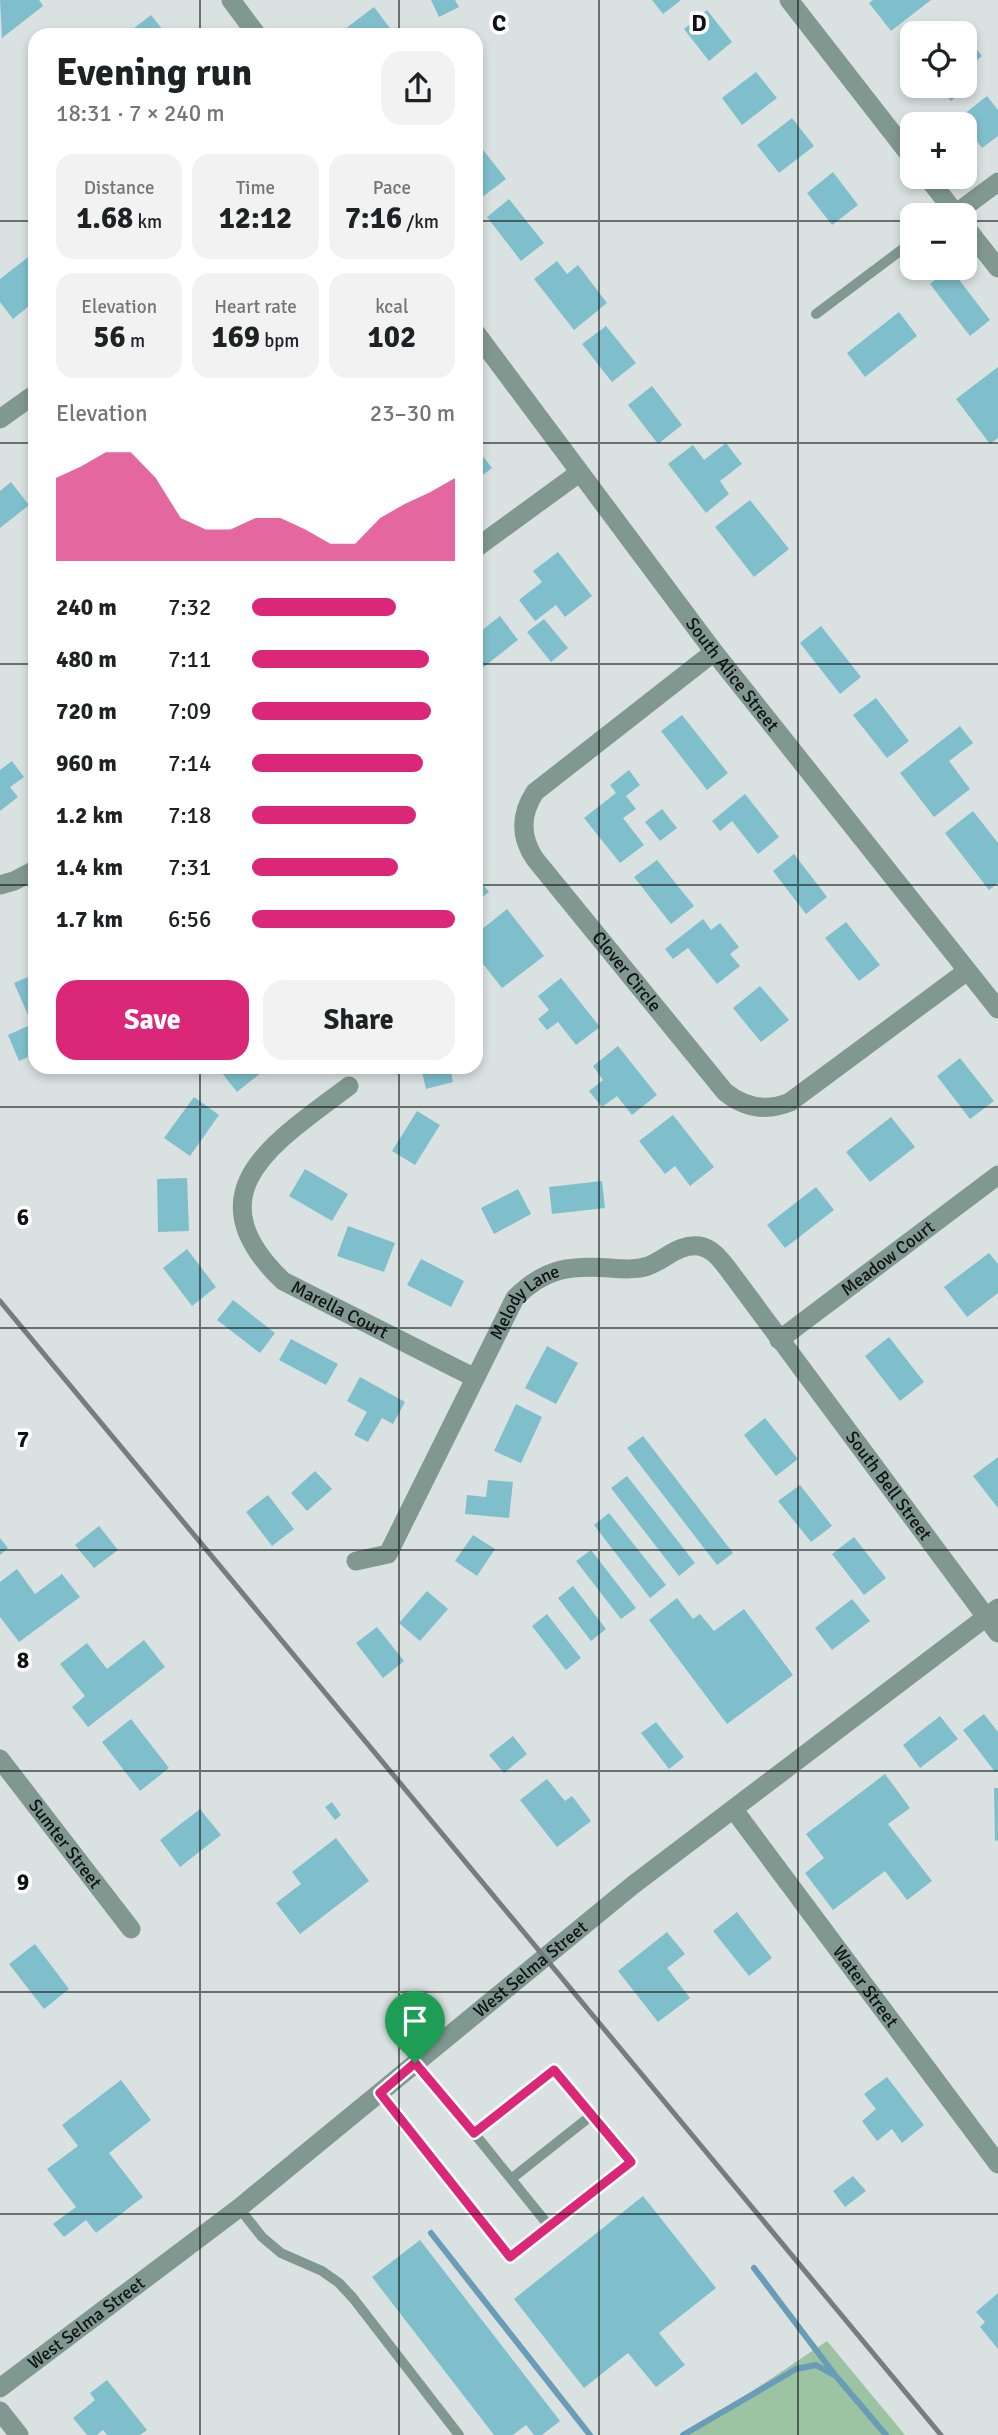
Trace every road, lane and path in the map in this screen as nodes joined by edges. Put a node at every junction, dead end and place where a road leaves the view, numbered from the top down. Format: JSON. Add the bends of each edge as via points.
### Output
{"nodes":[{"id":1,"x":231,"y":0,"type":"edge"},
{"id":2,"x":789,"y":0,"type":"edge"},
{"id":3,"x":252,"y":28,"type":"edge"},
{"id":4,"x":900,"y":143,"type":"edge"},
{"id":5,"x":998,"y":182,"type":"edge"},
{"id":6,"x":973,"y":203,"type":"edge"},
{"id":7,"x":977,"y":242,"type":"edge"},
{"id":8,"x":900,"y":251,"type":"edge"},
{"id":9,"x":998,"y":268,"type":"edge"},
{"id":10,"x":817,"y":314,"type":"dead end"},
{"id":11,"x":483,"y":342,"type":"edge"},
{"id":12,"x":28,"y":399,"type":"edge"},
{"id":13,"x":0,"y":419,"type":"edge"},
{"id":14,"x":579,"y":472,"type":"junction"},
{"id":15,"x":483,"y":543,"type":"edge"},
{"id":16,"x":714,"y":652,"type":"junction"},
{"id":17,"x":28,"y":874,"type":"edge"},
{"id":18,"x":0,"y":885,"type":"edge"},
{"id":19,"x":967,"y":971,"type":"junction"},
{"id":20,"x":998,"y":1009,"type":"edge"},
{"id":21,"x":349,"y":1086,"type":"dead end"},
{"id":22,"x":998,"y":1175,"type":"edge"},
{"id":23,"x":779,"y":1340,"type":"junction"},
{"id":24,"x":475,"y":1378,"type":"junction"},
{"id":25,"x":356,"y":1561,"type":"dead end"},
{"id":26,"x":994,"y":1619,"type":"edge"},
{"id":27,"x":0,"y":1759,"type":"edge"},
{"id":28,"x":734,"y":1810,"type":"junction"},
{"id":29,"x":131,"y":1929,"type":"dead end"},
{"id":30,"x":415,"y":2063,"type":"junction"},
{"id":31,"x":380,"y":2093,"type":"junction"},
{"id":32,"x":592,"y":2115,"type":"junction"},
{"id":33,"x":474,"y":2133,"type":"junction"},
{"id":34,"x":998,"y":2164,"type":"edge"},
{"id":35,"x":511,"y":2179,"type":"junction"},
{"id":36,"x":239,"y":2208,"type":"junction"},
{"id":37,"x":550,"y":2226,"type":"junction"},
{"id":38,"x":0,"y":2388,"type":"edge"},
{"id":39,"x":0,"y":2411,"type":"edge"},
{"id":40,"x":19,"y":2435,"type":"edge"},
{"id":41,"x":459,"y":2435,"type":"edge"}],
"edges":[{"from":1,"to":3,"type":"street"},
{"from":2,"to":4,"type":"street"},
{"from":5,"to":6,"type":"street"},
{"from":7,"to":9,"type":"street"},
{"from":8,"to":10,"type":"lane"},
{"from":11,"to":14,"type":"street","name":"South Alice Street"},
{"from":12,"to":13,"type":"street"},
{"from":14,"to":15,"type":"street"},
{"from":14,"to":16,"type":"street","name":"South Alice Street"},
{"from":16,"to":19,"type":"street","name":"South Alice Street"},
{"from":16,"to":19,"type":"street","name":"Clover Circle","via":[[535,792],[525,810],[523,831],[535,859],[725,1092],[757,1108],[780,1106],[800,1096]]},
{"from":17,"to":18,"type":"street"},
{"from":19,"to":20,"type":"street","name":"South Alice Street"},
{"from":21,"to":24,"type":"street","name":"Marella Court","via":[[289,1132],[254,1168],[244,1187],[243,1206],[253,1244],[283,1281]]},
{"from":22,"to":23,"type":"street","name":"Meadow Court"},
{"from":23,"to":24,"type":"street","name":"Melody Lane","via":[[720,1258],[701,1246],[688,1246],[648,1266],[581,1266],[543,1275],[515,1298]]},
{"from":23,"to":26,"type":"street","name":"South Bell Street"},
{"from":24,"to":25,"type":"street","name":"Melody Lane","via":[[388,1554]]},
{"from":26,"to":28,"type":"street","name":"West Selma Street"},
{"from":27,"to":29,"type":"street","name":"Sumter Street"},
{"from":28,"to":30,"type":"street","name":"West Selma Street","via":[[633,1885]]},
{"from":28,"to":34,"type":"street","name":"Water Street"},
{"from":30,"to":31,"type":"street","name":"West Selma Street"},
{"from":30,"to":33,"type":"lane"},
{"from":31,"to":36,"type":"street","name":"West Selma Street"},
{"from":31,"to":37,"type":"lane","via":[[510,2257]]},
{"from":32,"to":33,"type":"lane","via":[[554,2070]]},
{"from":32,"to":35,"type":"lane"},
{"from":32,"to":37,"type":"lane","via":[[631,2162]]},
{"from":33,"to":35,"type":"lane"},
{"from":35,"to":37,"type":"lane"},
{"from":36,"to":38,"type":"street","name":"West Selma Street"},
{"from":36,"to":41,"type":"lane","via":[[281,2253],[339,2283]]},
{"from":39,"to":40,"type":"street"}]}
